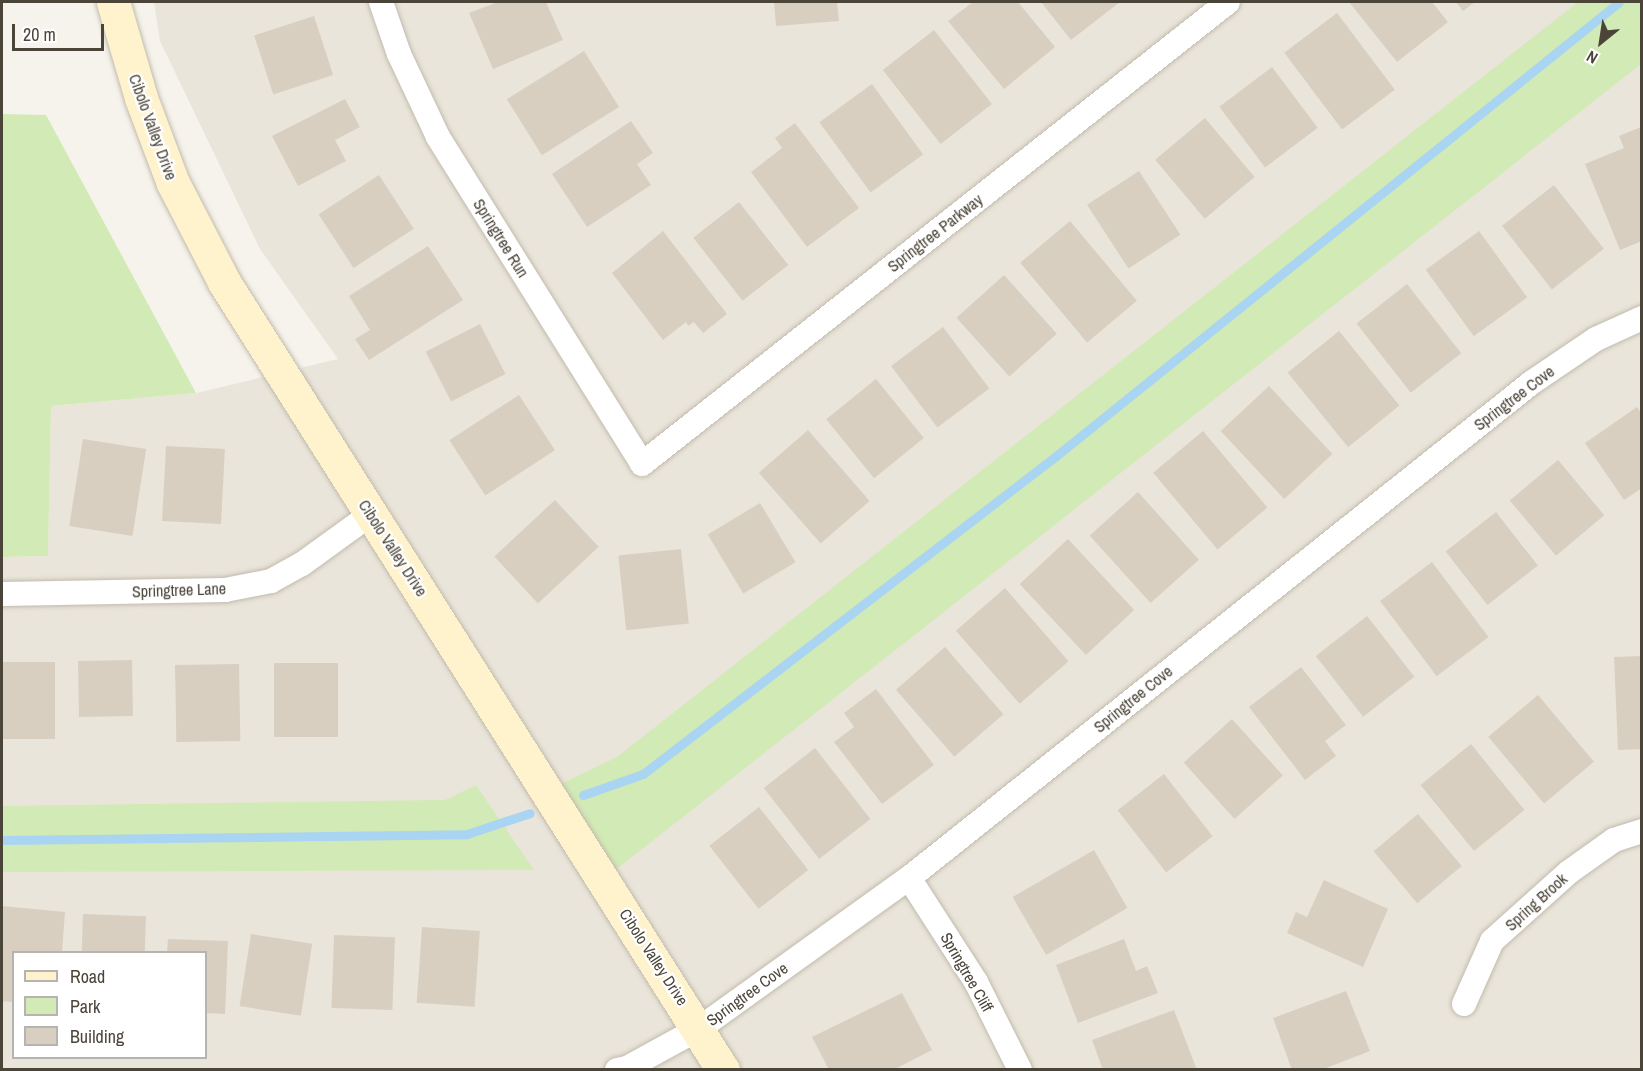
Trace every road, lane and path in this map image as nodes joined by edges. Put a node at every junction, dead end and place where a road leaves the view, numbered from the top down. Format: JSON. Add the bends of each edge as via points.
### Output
{"nodes":[{"id":1,"x":112,"y":2,"type":"edge"},
{"id":2,"x":381,"y":2,"type":"edge"},
{"id":3,"x":1228,"y":2,"type":"edge"},
{"id":4,"x":1641,"y":318,"type":"edge"},
{"id":5,"x":642,"y":464,"type":"joint"},
{"id":6,"x":371,"y":514,"type":"junction"},
{"id":7,"x":2,"y":594,"type":"edge"},
{"id":8,"x":1641,"y":831,"type":"edge"},
{"id":9,"x":909,"y":878,"type":"junction"},
{"id":10,"x":1464,"y":1005,"type":"dead end"},
{"id":11,"x":700,"y":1028,"type":"junction"},
{"id":12,"x":617,"y":1070,"type":"edge"},
{"id":13,"x":723,"y":1070,"type":"edge"},
{"id":14,"x":1020,"y":1070,"type":"edge"}],
"edges":[{"from":1,"to":6,"type":"main road","name":"Cibolo Valley Drive","via":[[141,98],[178,193],[224,282]]},
{"from":2,"to":5,"type":"street","name":"Springtree Run","via":[[399,54],[438,137]]},
{"from":3,"to":5,"type":"street","name":"Springtree Parkway"},
{"from":4,"to":9,"type":"street","name":"Springtree Cove","via":[[1596,339],[1531,382]]},
{"from":6,"to":7,"type":"street","name":"Springtree Lane","via":[[302,564],[271,581],[225,590]]},
{"from":6,"to":11,"type":"main road","name":"Cibolo Valley Drive"},
{"from":8,"to":10,"type":"street","name":"Spring Brook","via":[[1614,840],[1569,872],[1492,941]]},
{"from":9,"to":11,"type":"street","name":"Springtree Cove"},
{"from":9,"to":14,"type":"street","name":"Springtree Cliff","via":[[976,982]]},
{"from":11,"to":12,"type":"street","name":"Springtree Cove"},
{"from":11,"to":13,"type":"main road","name":"Cibolo Valley Drive"}]}
